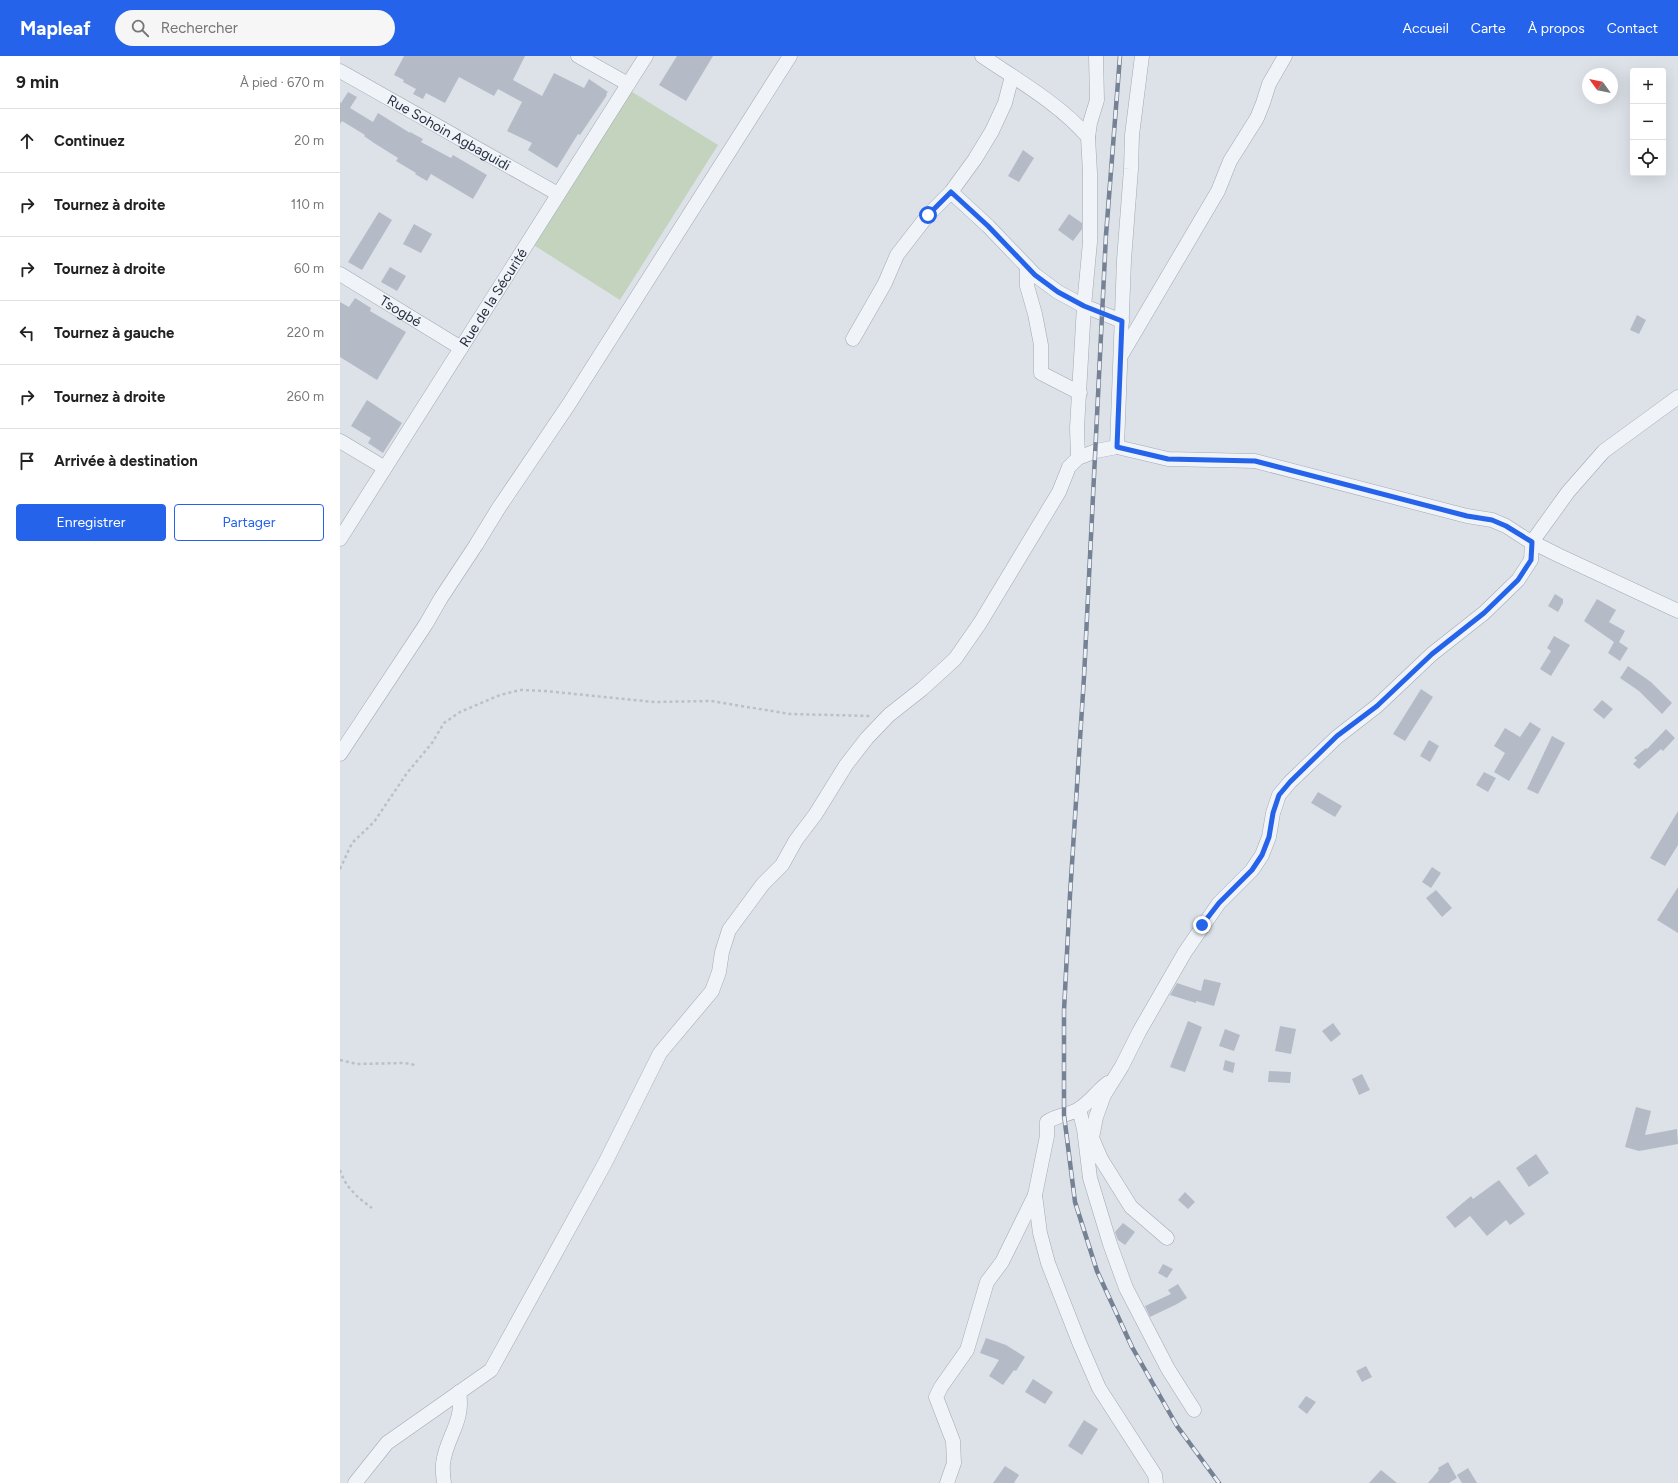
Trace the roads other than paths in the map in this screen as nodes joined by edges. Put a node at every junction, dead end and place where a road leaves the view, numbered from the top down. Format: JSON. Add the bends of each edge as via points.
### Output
{"nodes":[{"id":1,"x":578,"y":56,"type":"edge"},
{"id":2,"x":646,"y":56,"type":"edge"},
{"id":3,"x":790,"y":56,"type":"edge"},
{"id":4,"x":982,"y":56,"type":"edge"},
{"id":5,"x":1096,"y":56,"type":"edge"},
{"id":6,"x":1142,"y":56,"type":"edge"},
{"id":7,"x":1285,"y":56,"type":"edge"},
{"id":8,"x":340,"y":71,"type":"edge"},
{"id":9,"x":1012,"y":76,"type":"junction"},
{"id":10,"x":628,"y":84,"type":"junction"},
{"id":11,"x":1088,"y":137,"type":"junction"},
{"id":12,"x":951,"y":192,"type":"junction"},
{"id":13,"x":558,"y":194,"type":"junction"},
{"id":14,"x":1027,"y":267,"type":"junction"},
{"id":15,"x":340,"y":274,"type":"edge"},
{"id":16,"x":1084,"y":306,"type":"junction"},
{"id":17,"x":1122,"y":321,"type":"junction"},
{"id":18,"x":853,"y":339,"type":"dead end"},
{"id":19,"x":460,"y":348,"type":"junction"},
{"id":20,"x":1120,"y":358,"type":"junction"},
{"id":21,"x":1080,"y":393,"type":"junction"},
{"id":22,"x":1678,"y":397,"type":"edge"},
{"id":23,"x":340,"y":441,"type":"edge"},
{"id":24,"x":1117,"y":447,"type":"junction"},
{"id":25,"x":1078,"y":458,"type":"junction"},
{"id":26,"x":385,"y":468,"type":"junction"},
{"id":27,"x":340,"y":539,"type":"edge"},
{"id":28,"x":1532,"y":542,"type":"junction"},
{"id":29,"x":1678,"y":611,"type":"edge"},
{"id":30,"x":340,"y":754,"type":"edge"},
{"id":31,"x":1114,"y":1078,"type":"junction"},
{"id":32,"x":1079,"y":1109,"type":"junction"},
{"id":33,"x":1035,"y":1195,"type":"junction"},
{"id":34,"x":1167,"y":1238,"type":"dead end"},
{"id":35,"x":459,"y":1392,"type":"junction"},
{"id":36,"x":1194,"y":1410,"type":"dead end"},
{"id":37,"x":355,"y":1483,"type":"edge"},
{"id":38,"x":444,"y":1483,"type":"edge"},
{"id":39,"x":946,"y":1483,"type":"edge"},
{"id":40,"x":1156,"y":1483,"type":"edge"}],
"edges":[{"from":1,"to":10,"type":"street"},
{"from":2,"to":10,"type":"street","name":"Rue de la Sécurité"},
{"from":3,"to":30,"type":"street","via":[[569,404]]},
{"from":4,"to":9,"type":"street"},
{"from":5,"to":11,"type":"street","via":[[1097,100]]},
{"from":6,"to":17,"type":"street","via":[[1132,135]]},
{"from":7,"to":20,"type":"street","via":[[1269,84],[1257,118],[1230,161],[1218,191]]},
{"from":8,"to":13,"type":"street","name":"Rue Sohoin Agbaguidi"},
{"from":9,"to":11,"type":"street","via":[[1080,127]]},
{"from":9,"to":12,"type":"street","via":[[1006,103],[992,131]]},
{"from":10,"to":13,"type":"street","name":"Rue de la Sécurité"},
{"from":11,"to":16,"type":"street","via":[[1090,242]]},
{"from":12,"to":14,"type":"street"},
{"from":12,"to":18,"type":"street","via":[[928,215],[897,255],[885,283]]},
{"from":13,"to":19,"type":"street","name":"Rue de la Sécurité"},
{"from":14,"to":16,"type":"street","via":[[1058,292]]},
{"from":14,"to":21,"type":"street","via":[[1027,286],[1040,345],[1041,373]]},
{"from":15,"to":19,"type":"street","name":"Tsogbé"},
{"from":16,"to":17,"type":"street"},
{"from":16,"to":21,"type":"street"},
{"from":17,"to":20,"type":"street"},
{"from":19,"to":26,"type":"street","name":"Rue de la Sécurité"},
{"from":20,"to":24,"type":"street"},
{"from":21,"to":25,"type":"street"},
{"from":22,"to":28,"type":"street","via":[[1604,451],[1568,492]]},
{"from":23,"to":26,"type":"street"},
{"from":24,"to":25,"type":"street"},
{"from":24,"to":28,"type":"street","via":[[1168,459],[1255,461],[1467,516],[1492,520]]},
{"from":25,"to":35,"type":"street","via":[[1068,467],[1059,492],[980,623],[954,659],[889,715],[867,738],[846,765],[782,865],[763,884],[729,930],[712,990],[660,1053],[605,1163],[491,1370]]},
{"from":26,"to":27,"type":"street","name":"Rue de la Sécurité"},
{"from":28,"to":29,"type":"street"},
{"from":28,"to":31,"type":"street","via":[[1531,560],[1518,580],[1484,613],[1432,654],[1377,706],[1337,736],[1279,795],[1262,855],[1252,870],[1219,903],[1202,925]]},
{"from":31,"to":32,"type":"street"},
{"from":31,"to":34,"type":"street","via":[[1104,1095],[1092,1138],[1101,1159],[1131,1207]]},
{"from":32,"to":33,"type":"street","via":[[1055,1116],[1047,1122],[1047,1136]]},
{"from":32,"to":36,"type":"street","via":[[1090,1178],[1126,1288],[1168,1369]]},
{"from":33,"to":39,"type":"street","via":[[1002,1262],[987,1282],[967,1350],[936,1397],[952,1441],[954,1463]]},
{"from":33,"to":40,"type":"street","via":[[1040,1233],[1048,1263],[1079,1342],[1099,1388],[1155,1475]]},
{"from":35,"to":37,"type":"street","via":[[387,1443]]},
{"from":35,"to":38,"type":"street","via":[[460,1417],[444,1459]]}]}
